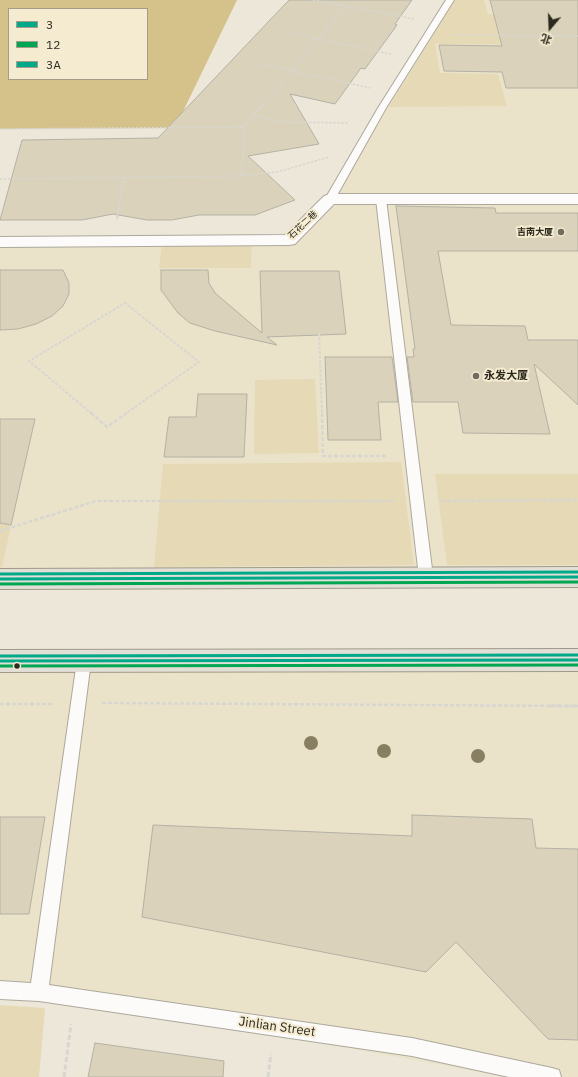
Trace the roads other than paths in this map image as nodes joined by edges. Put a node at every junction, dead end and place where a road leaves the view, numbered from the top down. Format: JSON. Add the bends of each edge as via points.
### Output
{"nodes":[{"id":1,"x":450,"y":0,"type":"edge"},
{"id":2,"x":330,"y":199,"type":"junction"},
{"id":3,"x":381,"y":199,"type":"junction"},
{"id":4,"x":578,"y":199,"type":"edge"},
{"id":5,"x":0,"y":242,"type":"edge"},
{"id":6,"x":426,"y":577,"type":"junction"},
{"id":7,"x":578,"y":577,"type":"edge"},
{"id":8,"x":0,"y":579,"type":"edge"},
{"id":9,"x":578,"y":660,"type":"edge"},
{"id":10,"x":0,"y":661,"type":"edge"},
{"id":11,"x":84,"y":661,"type":"junction"},
{"id":12,"x":0,"y":990,"type":"edge"},
{"id":13,"x":38,"y":992,"type":"junction"},
{"id":14,"x":552,"y":1077,"type":"edge"}],
"edges":[{"from":1,"to":2,"type":"lane"},
{"from":2,"to":3,"type":"street"},
{"from":2,"to":5,"type":"street","name":"石花二巷","via":[[289,240]]},
{"from":3,"to":4,"type":"street"},
{"from":3,"to":6,"type":"lane"},
{"from":6,"to":7,"type":"main road"},
{"from":6,"to":8,"type":"main road"},
{"from":9,"to":11,"type":"main road"},
{"from":10,"to":11,"type":"main road"},
{"from":11,"to":13,"type":"lane"},
{"from":12,"to":13,"type":"lane","name":"Jinlian Street"},
{"from":13,"to":14,"type":"lane","name":"Jinlian Street","via":[[412,1046]]}]}
